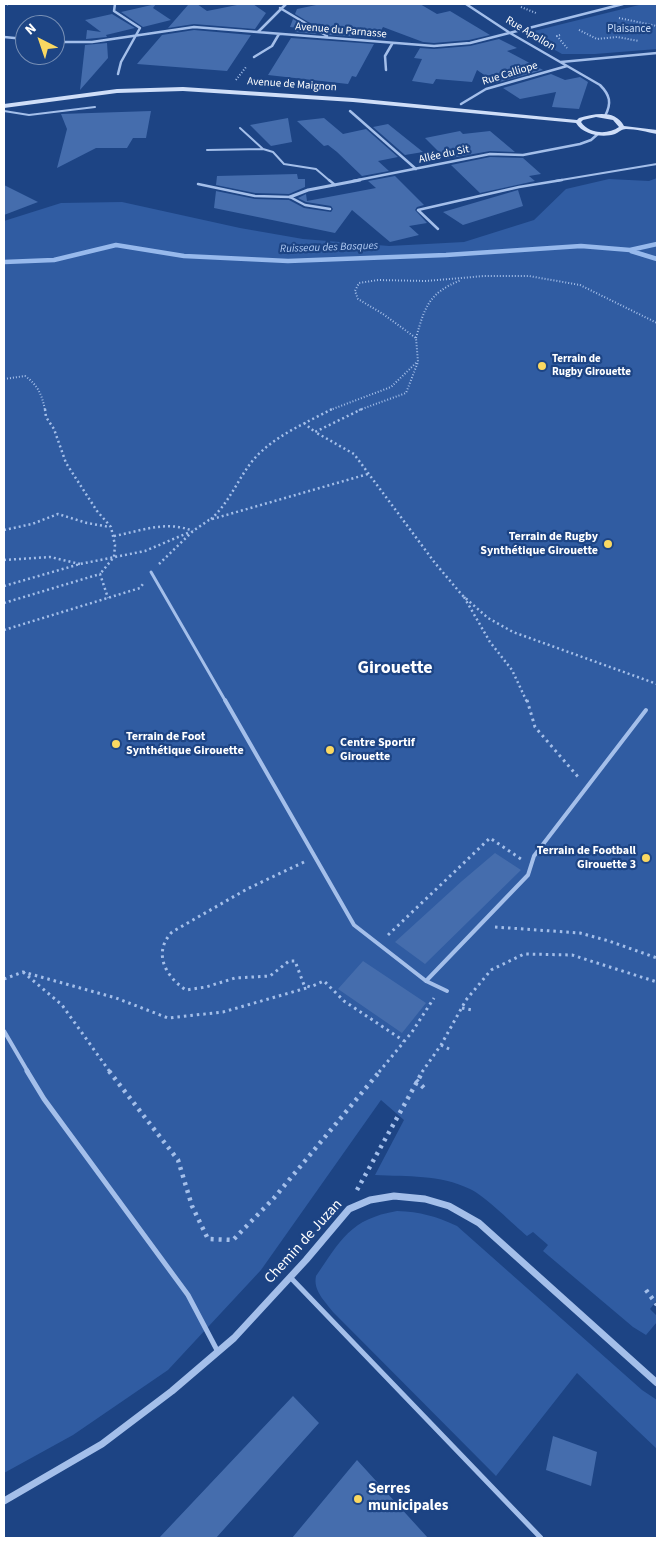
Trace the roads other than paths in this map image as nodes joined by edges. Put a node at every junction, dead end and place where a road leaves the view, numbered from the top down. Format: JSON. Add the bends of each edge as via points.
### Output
{"nodes":[{"id":1,"x":115,"y":4,"type":"edge"},
{"id":2,"x":286,"y":4,"type":"edge"},
{"id":3,"x":466,"y":4,"type":"edge"},
{"id":4,"x":623,"y":4,"type":"edge"},
{"id":5,"x":280,"y":8,"type":"junction"},
{"id":6,"x":258,"y":32,"type":"junction"},
{"id":7,"x":510,"y":33,"type":"junction"},
{"id":8,"x":280,"y":34,"type":"junction"},
{"id":9,"x":137,"y":36,"type":"junction"},
{"id":10,"x":329,"y":38,"type":"junction"},
{"id":11,"x":65,"y":42,"type":"edge"},
{"id":12,"x":392,"y":44,"type":"junction"},
{"id":13,"x":657,"y":53,"type":"edge"},
{"id":14,"x":254,"y":57,"type":"road end"},
{"id":15,"x":561,"y":62,"type":"junction"},
{"id":16,"x":567,"y":66,"type":"junction"},
{"id":17,"x":386,"y":70,"type":"dead end"},
{"id":18,"x":118,"y":74,"type":"dead end"},
{"id":19,"x":461,"y":104,"type":"dead end"},
{"id":20,"x":95,"y":107,"type":"dead end"},
{"id":21,"x":4,"y":108,"type":"edge"},
{"id":22,"x":350,"y":111,"type":"dead end"},
{"id":23,"x":605,"y":116,"type":"junction"},
{"id":24,"x":578,"y":122,"type":"junction"},
{"id":25,"x":622,"y":127,"type":"junction"},
{"id":26,"x":240,"y":128,"type":"dead end"},
{"id":27,"x":657,"y":132,"type":"edge"},
{"id":28,"x":599,"y":134,"type":"junction"},
{"id":29,"x":263,"y":149,"type":"junction"},
{"id":30,"x":207,"y":150,"type":"dead end"},
{"id":31,"x":657,"y":164,"type":"edge"},
{"id":32,"x":416,"y":169,"type":"junction"},
{"id":33,"x":198,"y":184,"type":"dead end"},
{"id":34,"x":334,"y":185,"type":"junction"},
{"id":35,"x":290,"y":197,"type":"junction"},
{"id":36,"x":330,"y":209,"type":"dead end"},
{"id":37,"x":438,"y":229,"type":"dead end"},
{"id":38,"x":151,"y":572,"type":"road end"},
{"id":39,"x":646,"y":710,"type":"dead end"},
{"id":40,"x":426,"y":981,"type":"junction"},
{"id":41,"x":447,"y":991,"type":"dead end"},
{"id":42,"x":4,"y":1031,"type":"edge"},
{"id":43,"x":290,"y":1277,"type":"junction"},
{"id":44,"x":218,"y":1352,"type":"junction"},
{"id":45,"x":657,"y":1383,"type":"edge"},
{"id":46,"x":4,"y":1501,"type":"edge"},
{"id":47,"x":541,"y":1538,"type":"edge"}],
"edges":[{"from":1,"to":9,"type":"street","via":[[114,11],[140,28]]},
{"from":2,"to":5,"type":"street"},
{"from":3,"to":7,"type":"street","name":"Rue Apollon"},
{"from":4,"to":7,"type":"street","name":"Avenue du Parnasse"},
{"from":5,"to":6,"type":"street"},
{"from":5,"to":10,"type":"street"},
{"from":6,"to":8,"type":"street","name":"Avenue du Parnasse"},
{"from":6,"to":9,"type":"street","name":"Avenue du Parnasse","via":[[194,27]]},
{"from":7,"to":12,"type":"street","name":"Avenue du Parnasse","via":[[450,45]]},
{"from":7,"to":15,"type":"street","name":"Rue Apollon"},
{"from":8,"to":10,"type":"street","name":"Avenue du Parnasse"},
{"from":8,"to":14,"type":"street","via":[[272,46]]},
{"from":9,"to":11,"type":"street","name":"Avenue du Parnasse","via":[[88,43]]},
{"from":9,"to":18,"type":"street","via":[[120,62]]},
{"from":10,"to":12,"type":"street","name":"Avenue du Parnasse"},
{"from":12,"to":17,"type":"street","via":[[385,56]]},
{"from":13,"to":15,"type":"street"},
{"from":15,"to":16,"type":"street","name":"Rue Apollon"},
{"from":16,"to":19,"type":"street","name":"Rue Calliope","via":[[486,89]]},
{"from":16,"to":23,"type":"street","name":"Rue Apollon","via":[[606,90],[610,100]]},
{"from":20,"to":21,"type":"lane","via":[[29,115]]},
{"from":21,"to":24,"type":"street","name":"Avenue de Maignon","via":[[117,91],[183,89],[353,100]]},
{"from":22,"to":32,"type":"street"},
{"from":23,"to":24,"type":"street","via":[[587,116]]},
{"from":23,"to":25,"type":"street","via":[[618,120]]},
{"from":24,"to":28,"type":"street","via":[[582,128]]},
{"from":25,"to":27,"type":"street"},
{"from":25,"to":28,"type":"street"},
{"from":26,"to":29,"type":"lane"},
{"from":28,"to":32,"type":"street","name":"Allée du Sit","via":[[580,144],[522,155],[490,154]]},
{"from":29,"to":30,"type":"lane"},
{"from":29,"to":34,"type":"lane","via":[[274,152],[284,164],[316,169]]},
{"from":31,"to":37,"type":"lane","via":[[519,187],[418,210]]},
{"from":32,"to":34,"type":"street","name":"Allée du Sit"},
{"from":33,"to":35,"type":"lane","via":[[255,196]]},
{"from":34,"to":35,"type":"street","name":"Allée du Sit"},
{"from":35,"to":36,"type":"lane","via":[[305,205]]},
{"from":38,"to":40,"type":"lane","via":[[354,925]]},
{"from":39,"to":40,"type":"lane","via":[[534,856],[528,875]]},
{"from":40,"to":41,"type":"lane"},
{"from":42,"to":44,"type":"lane","via":[[44,1099],[188,1295]]},
{"from":43,"to":44,"type":"street","name":"Chemin de Juzan"},
{"from":43,"to":45,"type":"street","name":"Chemin de Juzan","via":[[349,1209],[370,1200],[394,1196],[449,1206],[479,1224]]},
{"from":43,"to":47,"type":"lane"},
{"from":44,"to":46,"type":"street","name":"Chemin de Juzan","via":[[102,1444]]}]}
